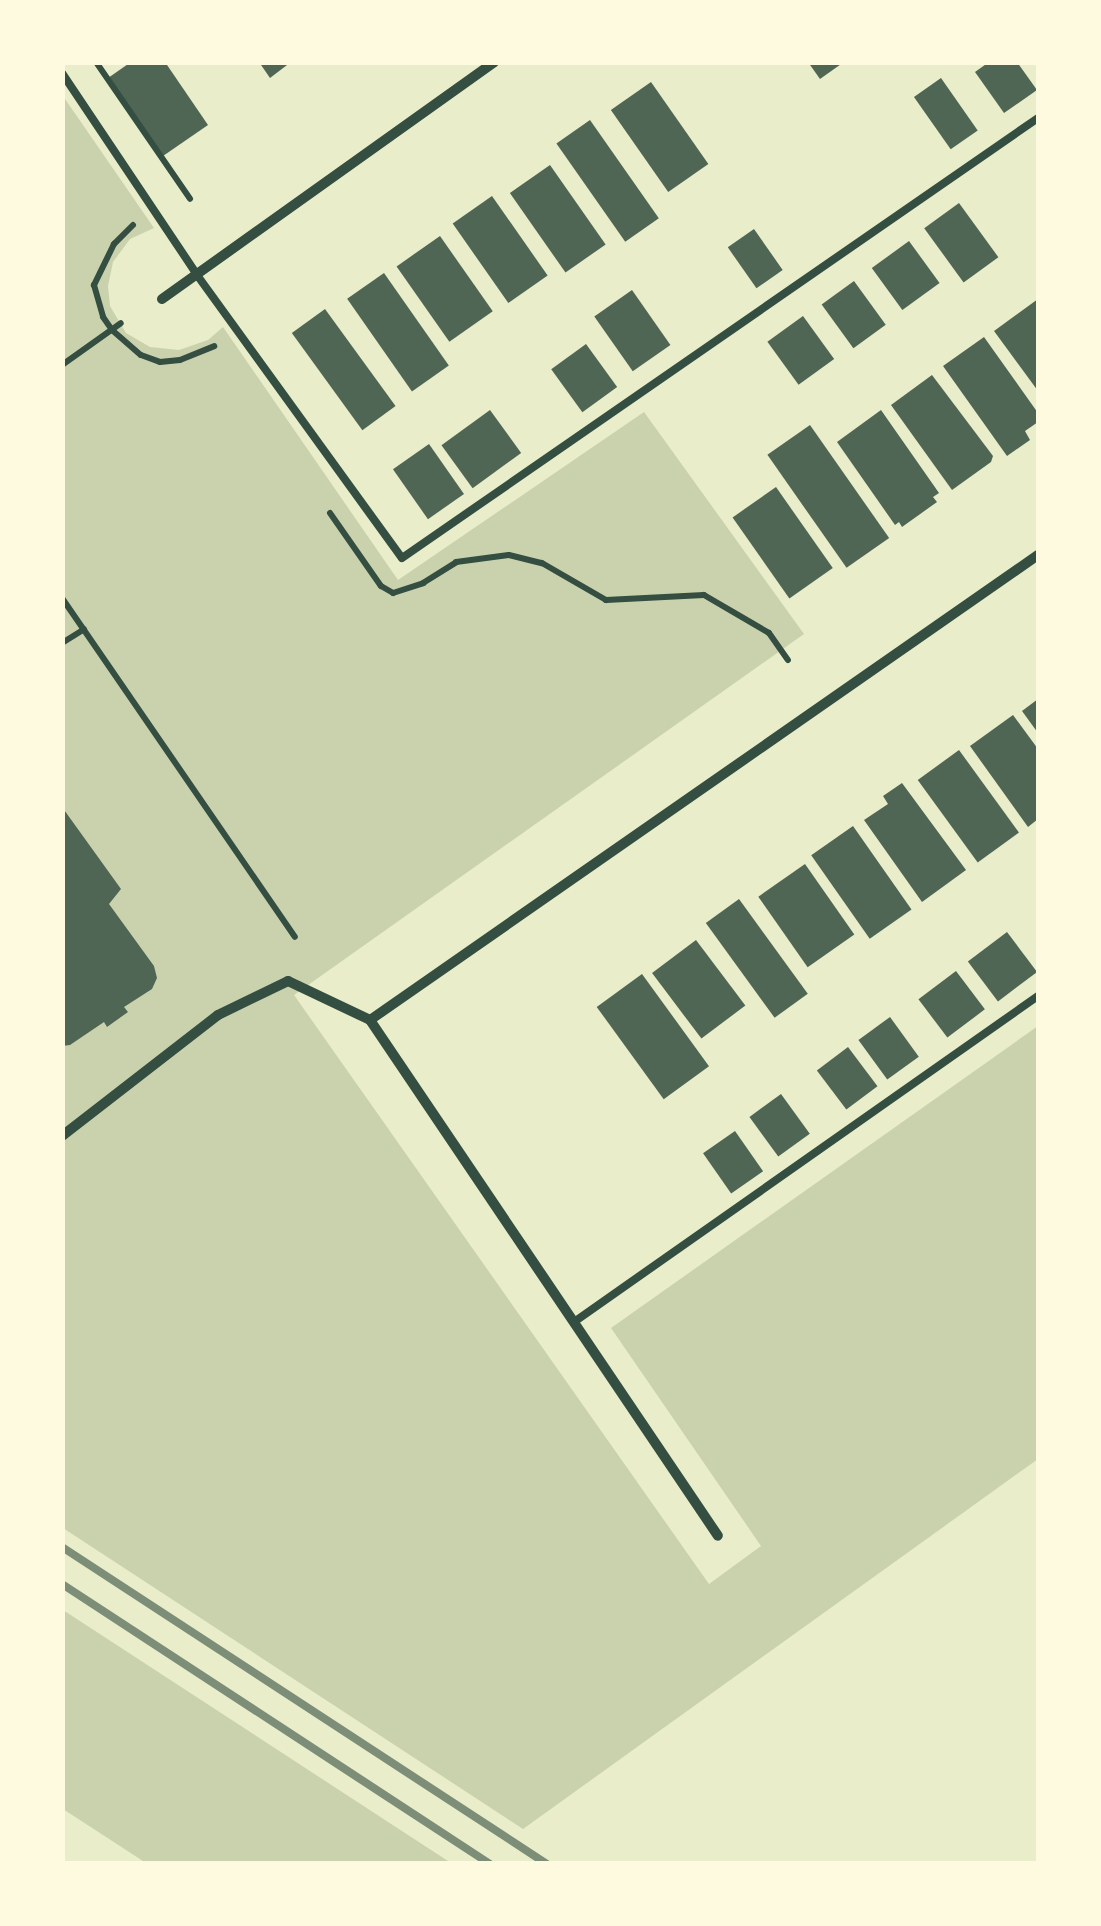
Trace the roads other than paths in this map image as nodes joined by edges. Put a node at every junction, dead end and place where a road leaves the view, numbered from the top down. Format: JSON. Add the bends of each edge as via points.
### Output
{"nodes":[{"id":1,"x":494,"y":62,"type":"edge"},
{"id":2,"x":62,"y":73,"type":"edge"},
{"id":3,"x":1038,"y":118,"type":"edge"},
{"id":4,"x":197,"y":276,"type":"junction"},
{"id":5,"x":162,"y":299,"type":"dead end"},
{"id":6,"x":1038,"y":555,"type":"edge"},
{"id":7,"x":1038,"y":996,"type":"edge"},
{"id":8,"x":370,"y":1020,"type":"junction"},
{"id":9,"x":62,"y":1136,"type":"edge"},
{"id":10,"x":574,"y":1322,"type":"junction"},
{"id":11,"x":718,"y":1536,"type":"dead end"}],
"edges":[{"from":1,"to":4,"type":"street"},
{"from":2,"to":4,"type":"lane"},
{"from":3,"to":4,"type":"lane","via":[[402,558]]},
{"from":4,"to":5,"type":"street"},
{"from":6,"to":8,"type":"street"},
{"from":7,"to":10,"type":"lane"},
{"from":8,"to":9,"type":"street","via":[[288,981],[218,1015]]},
{"from":8,"to":10,"type":"street"},
{"from":10,"to":11,"type":"street"}]}
